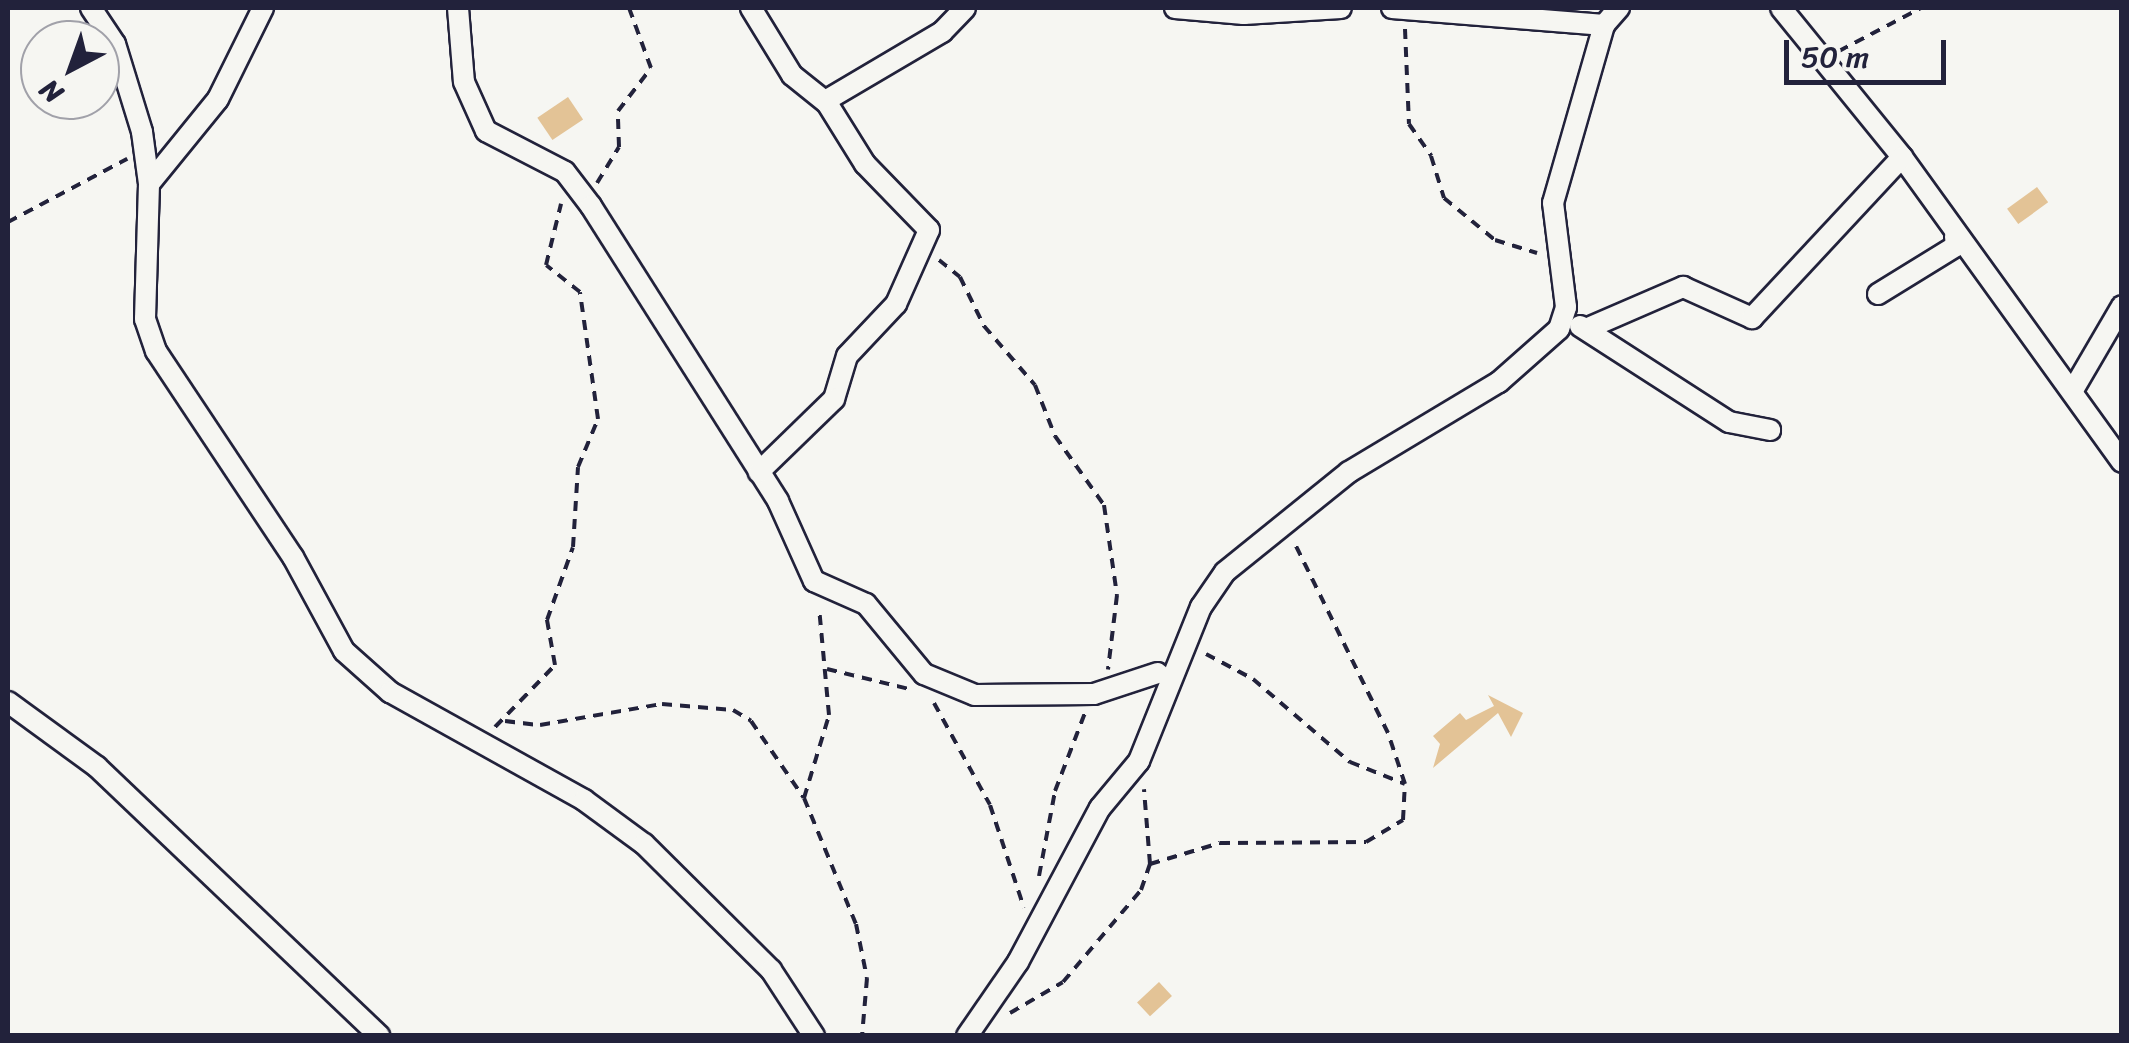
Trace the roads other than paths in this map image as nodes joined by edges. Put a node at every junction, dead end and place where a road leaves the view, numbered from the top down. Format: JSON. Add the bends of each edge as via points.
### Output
{"nodes":[{"id":1,"x":91,"y":8,"type":"edge"},
{"id":2,"x":263,"y":8,"type":"edge"},
{"id":3,"x":458,"y":8,"type":"edge"},
{"id":4,"x":751,"y":8,"type":"edge"},
{"id":5,"x":965,"y":8,"type":"edge"},
{"id":6,"x":1175,"y":8,"type":"edge"},
{"id":7,"x":1340,"y":8,"type":"edge"},
{"id":8,"x":1392,"y":8,"type":"edge"},
{"id":9,"x":1400,"y":8,"type":"edge"},
{"id":10,"x":1619,"y":8,"type":"edge"},
{"id":11,"x":1781,"y":8,"type":"edge"},
{"id":12,"x":1604,"y":25,"type":"junction"},
{"id":13,"x":825,"y":101,"type":"junction"},
{"id":14,"x":1902,"y":157,"type":"junction"},
{"id":15,"x":149,"y":184,"type":"junction"},
{"id":16,"x":1955,"y":236,"type":"junction"},
{"id":17,"x":1878,"y":294,"type":"dead end"},
{"id":18,"x":2122,"y":306,"type":"edge"},
{"id":19,"x":1564,"y":320,"type":"junction"},
{"id":20,"x":1586,"y":329,"type":"junction"},
{"id":21,"x":2073,"y":390,"type":"junction"},
{"id":22,"x":1770,"y":430,"type":"dead end"},
{"id":23,"x":2122,"y":462,"type":"edge"},
{"id":24,"x":759,"y":472,"type":"junction"},
{"id":25,"x":1158,"y":674,"type":"dead end"},
{"id":26,"x":8,"y":702,"type":"edge"},
{"id":27,"x":970,"y":1031,"type":"edge"},
{"id":28,"x":379,"y":1036,"type":"edge"},
{"id":29,"x":814,"y":1036,"type":"edge"}],
"edges":[{"from":1,"to":15,"type":"street","via":[[131,86]]},
{"from":2,"to":15,"type":"street","via":[[218,99]]},
{"from":3,"to":24,"type":"street","via":[[464,82],[486,131],[565,172]]},
{"from":4,"to":13,"type":"street","via":[[792,74]]},
{"from":5,"to":13,"type":"street","via":[[942,32]]},
{"from":6,"to":7,"type":"street","via":[[1244,14]]},
{"from":8,"to":9,"type":"street"},
{"from":9,"to":12,"type":"street"},
{"from":10,"to":12,"type":"street"},
{"from":11,"to":14,"type":"street"},
{"from":12,"to":19,"type":"street","via":[[1553,203]]},
{"from":13,"to":24,"type":"street","via":[[866,164],[930,230],[896,304],[847,356],[834,399]]},
{"from":14,"to":16,"type":"street"},
{"from":14,"to":20,"type":"street","via":[[1752,318],[1682,287]]},
{"from":15,"to":29,"type":"street","via":[[146,319],[163,364],[354,663],[402,699],[584,800],[701,894],[771,970]]},
{"from":16,"to":17,"type":"street","via":[[1956,246]]},
{"from":16,"to":21,"type":"street"},
{"from":18,"to":21,"type":"street"},
{"from":19,"to":20,"type":"street"},
{"from":19,"to":27,"type":"street","via":[[1498,382],[1348,472],[1225,572],[1201,606],[1139,761],[1100,808],[1018,962]]},
{"from":20,"to":22,"type":"street","via":[[1729,422]]},
{"from":21,"to":23,"type":"street"},
{"from":24,"to":25,"type":"street","via":[[814,581],[866,604],[924,674],[948,687],[1009,700],[1094,694]]},
{"from":26,"to":28,"type":"street","via":[[97,767]]}]}
